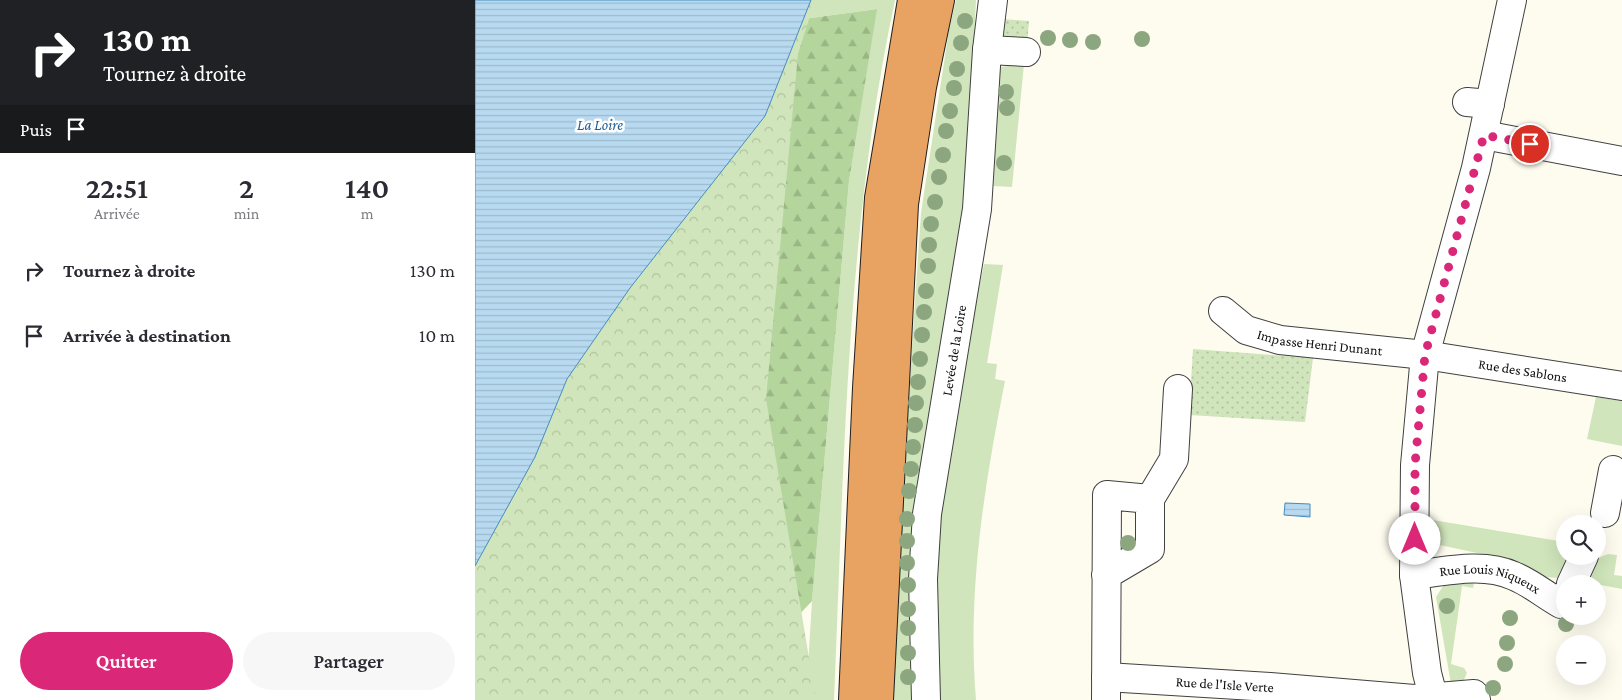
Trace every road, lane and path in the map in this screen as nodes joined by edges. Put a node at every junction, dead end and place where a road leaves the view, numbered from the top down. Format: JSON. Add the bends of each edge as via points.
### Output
{"nodes":[{"id":1,"x":913,"y":0,"type":"edge"},
{"id":2,"x":940,"y":0,"type":"edge"},
{"id":3,"x":993,"y":0,"type":"edge"},
{"id":4,"x":1512,"y":0,"type":"edge"},
{"id":5,"x":987,"y":50,"type":"junction"},
{"id":6,"x":1026,"y":52,"type":"dead end"},
{"id":7,"x":1484,"y":135,"type":"junction"},
{"id":8,"x":1622,"y":162,"type":"edge"},
{"id":9,"x":1223,"y":311,"type":"dead end"},
{"id":10,"x":1425,"y":355,"type":"junction"},
{"id":11,"x":1622,"y":386,"type":"edge"},
{"id":12,"x":1178,"y":389,"type":"dead end"},
{"id":13,"x":1613,"y":470,"type":"dead end"},
{"id":14,"x":1150,"y":498,"type":"junction"},
{"id":15,"x":1608,"y":519,"type":"edge"},
{"id":16,"x":1106,"y":575,"type":"junction"},
{"id":17,"x":1414,"y":575,"type":"junction"},
{"id":18,"x":1556,"y":591,"type":"edge"},
{"id":19,"x":1106,"y":689,"type":"edge"},
{"id":20,"x":1270,"y":693,"type":"edge"},
{"id":21,"x":1434,"y":698,"type":"edge"},
{"id":22,"x":853,"y":700,"type":"edge"},
{"id":23,"x":879,"y":700,"type":"edge"},
{"id":24,"x":926,"y":700,"type":"edge"},
{"id":25,"x":1476,"y":700,"type":"edge"}],
"edges":[{"from":1,"to":22,"type":"highway","via":[[879,198]]},
{"from":2,"to":23,"type":"highway","via":[[922,87],[904,204]]},
{"from":3,"to":5,"type":"street","name":"Levée de la Loire"},
{"from":4,"to":7,"type":"street","via":[[1478,103]]},
{"from":5,"to":6,"type":"street"},
{"from":5,"to":24,"type":"street","name":"Levée de la Loire","via":[[977,210],[927,514],[923,579]]},
{"from":7,"to":8,"type":"street"},
{"from":7,"to":10,"type":"street"},
{"from":9,"to":10,"type":"street","name":"Impasse Henri Dunant","via":[[1246,330],[1261,336]]},
{"from":10,"to":11,"type":"street","name":"Rue des Sablons"},
{"from":10,"to":17,"type":"street","via":[[1415,465]]},
{"from":12,"to":14,"type":"street","via":[[1174,459]]},
{"from":13,"to":15,"type":"street"},
{"from":14,"to":16,"type":"street","via":[[1150,549]]},
{"from":14,"to":16,"type":"street","via":[[1107,495]]},
{"from":16,"to":19,"type":"street"},
{"from":17,"to":18,"type":"street","name":"Rue Louis Niqueux","via":[[1492,570]]},
{"from":17,"to":21,"type":"street","via":[[1427,673]]},
{"from":19,"to":20,"type":"street","name":"Rue de l'Isle Verte"},
{"from":20,"to":21,"type":"street","name":"Rue de l'Isle Verte"},
{"from":21,"to":25,"type":"street","via":[[1474,694]]}]}
